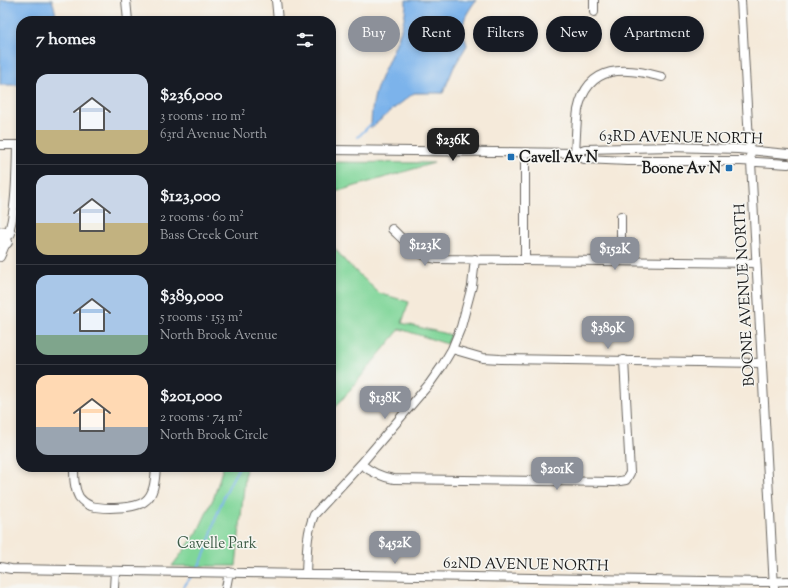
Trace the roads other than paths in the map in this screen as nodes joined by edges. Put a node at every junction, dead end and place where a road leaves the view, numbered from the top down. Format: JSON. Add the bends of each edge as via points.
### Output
{"nodes":[{"id":1,"x":126,"y":0,"type":"edge"},
{"id":2,"x":276,"y":0,"type":"edge"},
{"id":3,"x":594,"y":0,"type":"edge"},
{"id":4,"x":741,"y":0,"type":"edge"},
{"id":5,"x":594,"y":12,"type":"dead end"},
{"id":6,"x":128,"y":16,"type":"edge"},
{"id":7,"x":278,"y":16,"type":"edge"},
{"id":8,"x":662,"y":77,"type":"dead end"},
{"id":9,"x":0,"y":145,"type":"edge"},
{"id":10,"x":16,"y":145,"type":"edge"},
{"id":11,"x":749,"y":149,"type":"junction"},
{"id":12,"x":336,"y":150,"type":"edge"},
{"id":13,"x":525,"y":152,"type":"junction"},
{"id":14,"x":575,"y":153,"type":"junction"},
{"id":15,"x":788,"y":154,"type":"edge"},
{"id":16,"x":751,"y":162,"type":"junction"},
{"id":17,"x":788,"y":164,"type":"edge"},
{"id":18,"x":16,"y":185,"type":"edge"},
{"id":19,"x":621,"y":216,"type":"dead end"},
{"id":20,"x":392,"y":229,"type":"dead end"},
{"id":21,"x":4,"y":238,"type":"edge"},
{"id":22,"x":0,"y":257,"type":"edge"},
{"id":23,"x":475,"y":259,"type":"junction"},
{"id":24,"x":525,"y":260,"type":"junction"},
{"id":25,"x":621,"y":261,"type":"junction"},
{"id":26,"x":756,"y":263,"type":"junction"},
{"id":27,"x":452,"y":349,"type":"junction"},
{"id":28,"x":624,"y":360,"type":"junction"},
{"id":29,"x":762,"y":363,"type":"junction"},
{"id":30,"x":362,"y":464,"type":"junction"},
{"id":31,"x":74,"y":472,"type":"edge"},
{"id":32,"x":155,"y":472,"type":"edge"},
{"id":33,"x":0,"y":567,"type":"edge"},
{"id":34,"x":115,"y":571,"type":"junction"},
{"id":35,"x":229,"y":572,"type":"junction"},
{"id":36,"x":306,"y":574,"type":"junction"},
{"id":37,"x":788,"y":581,"type":"edge"},
{"id":38,"x":774,"y":585,"type":"edge"},
{"id":39,"x":114,"y":588,"type":"edge"},
{"id":40,"x":226,"y":588,"type":"edge"}],
"edges":[{"from":1,"to":6,"type":"street"},
{"from":2,"to":7,"type":"street"},
{"from":3,"to":5,"type":"street"},
{"from":4,"to":11,"type":"street","name":"BOONE AVENUE NORTH"},
{"from":8,"to":14,"type":"street","via":[[615,70],[594,80],[586,88],[580,104]]},
{"from":9,"to":10,"type":"street"},
{"from":11,"to":14,"type":"street","name":"63RD AVENUE NORTH","via":[[585,149]]},
{"from":11,"to":15,"type":"street","name":"63RD AVENUE NORTH"},
{"from":11,"to":16,"type":"street","name":"BOONE AVENUE NORTH"},
{"from":12,"to":13,"type":"street","name":"63RD AVENUE NORTH"},
{"from":13,"to":14,"type":"street","name":"63RD AVENUE NORTH"},
{"from":13,"to":24,"type":"street"},
{"from":14,"to":16,"type":"street","name":"63RD AVENUE NORTH","via":[[584,159]]},
{"from":16,"to":17,"type":"street","name":"63RD AVENUE NORTH"},
{"from":16,"to":26,"type":"street","name":"BOONE AVENUE NORTH"},
{"from":18,"to":21,"type":"street","via":[[14,211]]},
{"from":19,"to":25,"type":"street"},
{"from":20,"to":23,"type":"street","via":[[422,256],[437,259]]},
{"from":21,"to":22,"type":"street"},
{"from":23,"to":24,"type":"street"},
{"from":23,"to":27,"type":"street","via":[[472,286]]},
{"from":24,"to":25,"type":"street"},
{"from":25,"to":26,"type":"street"},
{"from":26,"to":29,"type":"street","name":"BOONE AVENUE NORTH"},
{"from":27,"to":28,"type":"street","via":[[483,358]]},
{"from":27,"to":30,"type":"street","via":[[430,383]]},
{"from":28,"to":29,"type":"street"},
{"from":28,"to":30,"type":"street","via":[[630,473],[626,480],[614,482],[394,479],[376,475]]},
{"from":29,"to":38,"type":"street","name":"BOONE AVENUE NORTH"},
{"from":30,"to":36,"type":"street","via":[[314,515],[308,535]]},
{"from":31,"to":32,"type":"street","via":[[76,491],[85,503],[92,506],[129,508],[138,506],[151,495]]},
{"from":33,"to":34,"type":"street","name":"62ND AVENUE NORTH"},
{"from":34,"to":35,"type":"street","name":"62ND AVENUE NORTH"},
{"from":34,"to":39,"type":"street"},
{"from":35,"to":36,"type":"street","name":"62ND AVENUE NORTH"},
{"from":35,"to":40,"type":"street"},
{"from":36,"to":38,"type":"street","name":"62ND AVENUE NORTH"},
{"from":37,"to":38,"type":"street","name":"62ND AVENUE NORTH"}]}
